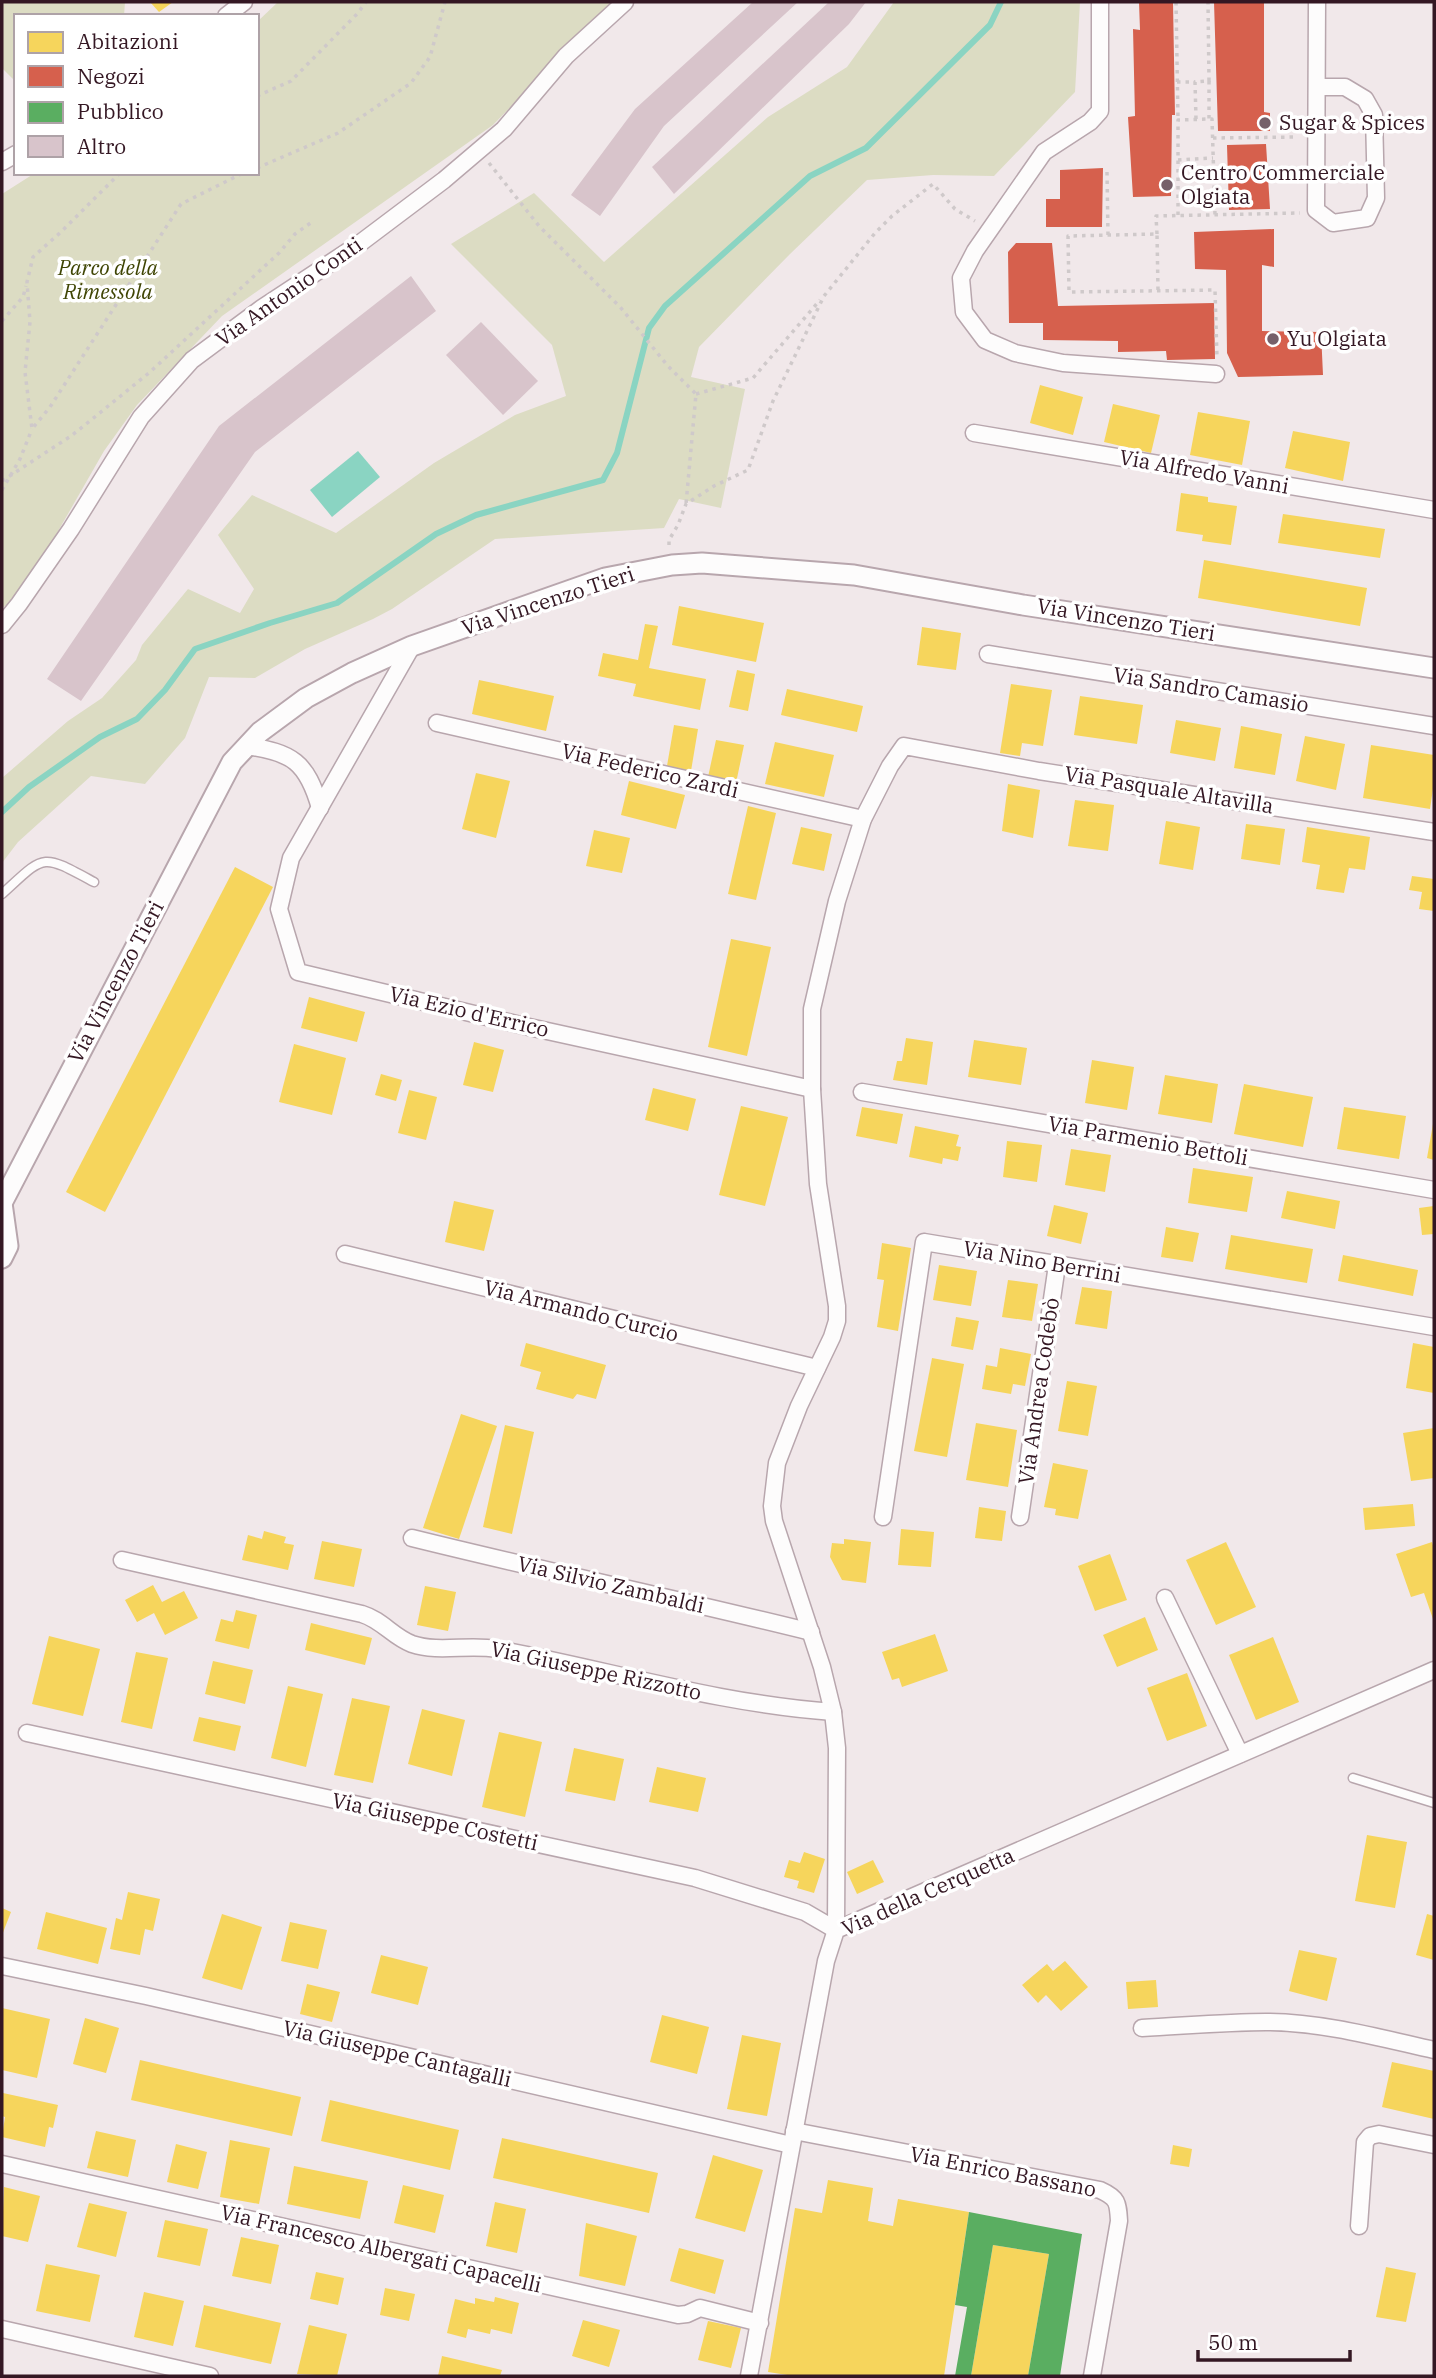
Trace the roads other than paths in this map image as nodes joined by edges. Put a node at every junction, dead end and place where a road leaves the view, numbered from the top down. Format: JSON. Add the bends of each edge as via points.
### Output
{"nodes":[{"id":1,"x":244,"y":2,"type":"edge"},
{"id":2,"x":625,"y":2,"type":"edge"},
{"id":3,"x":1100,"y":2,"type":"edge"},
{"id":4,"x":1317,"y":2,"type":"edge"},
{"id":5,"x":229,"y":14,"type":"edge"},
{"id":6,"x":1318,"y":87,"type":"junction"},
{"id":7,"x":1216,"y":374,"type":"road end"},
{"id":8,"x":974,"y":433,"type":"dead end"},
{"id":9,"x":1434,"y":510,"type":"edge"},
{"id":10,"x":2,"y":625,"type":"edge"},
{"id":11,"x":412,"y":646,"type":"junction"},
{"id":12,"x":988,"y":654,"type":"dead end"},
{"id":13,"x":1434,"y":667,"type":"edge"},
{"id":14,"x":437,"y":723,"type":"dead end"},
{"id":15,"x":1434,"y":726,"type":"edge"},
{"id":16,"x":246,"y":746,"type":"junction"},
{"id":17,"x":320,"y":808,"type":"junction"},
{"id":18,"x":863,"y":819,"type":"junction"},
{"id":19,"x":1434,"y":832,"type":"edge"},
{"id":20,"x":93,"y":881,"type":"dead end"},
{"id":21,"x":2,"y":894,"type":"edge"},
{"id":22,"x":812,"y":1089,"type":"junction"},
{"id":23,"x":863,"y":1092,"type":"dead end"},
{"id":24,"x":1434,"y":1190,"type":"edge"},
{"id":25,"x":2,"y":1203,"type":"edge"},
{"id":26,"x":4,"y":1249,"type":"edge"},
{"id":27,"x":345,"y":1254,"type":"dead end"},
{"id":28,"x":1057,"y":1265,"type":"junction"},
{"id":29,"x":1434,"y":1327,"type":"edge"},
{"id":30,"x":817,"y":1368,"type":"junction"},
{"id":31,"x":883,"y":1517,"type":"dead end"},
{"id":32,"x":1020,"y":1517,"type":"dead end"},
{"id":33,"x":412,"y":1538,"type":"dead end"},
{"id":34,"x":122,"y":1560,"type":"dead end"},
{"id":35,"x":1165,"y":1598,"type":"dead end"},
{"id":36,"x":811,"y":1632,"type":"junction"},
{"id":37,"x":1434,"y":1670,"type":"edge"},
{"id":38,"x":832,"y":1712,"type":"junction"},
{"id":39,"x":27,"y":1733,"type":"dead end"},
{"id":40,"x":1240,"y":1754,"type":"junction"},
{"id":41,"x":1353,"y":1778,"type":"dead end"},
{"id":42,"x":1434,"y":1803,"type":"edge"},
{"id":43,"x":836,"y":1930,"type":"junction"},
{"id":44,"x":2,"y":1966,"type":"edge"},
{"id":45,"x":1142,"y":2028,"type":"dead end"},
{"id":46,"x":1434,"y":2050,"type":"edge"},
{"id":47,"x":792,"y":2138,"type":"junction"},
{"id":48,"x":1434,"y":2146,"type":"edge"},
{"id":49,"x":2,"y":2164,"type":"edge"},
{"id":50,"x":1359,"y":2226,"type":"dead end"},
{"id":51,"x":760,"y":2323,"type":"junction"},
{"id":52,"x":2,"y":2329,"type":"edge"},
{"id":53,"x":210,"y":2376,"type":"edge"},
{"id":54,"x":749,"y":2376,"type":"edge"},
{"id":55,"x":1093,"y":2376,"type":"edge"}],
"edges":[{"from":1,"to":5,"type":"street"},
{"from":2,"to":10,"type":"street","name":"Via Antonio Conti","via":[[566,56],[505,129],[444,180],[192,360],[141,417]]},
{"from":3,"to":7,"type":"street","via":[[1100,111],[1044,152],[990,230],[961,278],[964,312],[985,340],[1015,353],[1063,363]]},
{"from":4,"to":6,"type":"street"},
{"from":6,"to":6,"type":"street","via":[[1345,87],[1365,99],[1374,115],[1376,198],[1367,218],[1333,223],[1315,211]]},
{"from":8,"to":9,"type":"street","name":"Via Alfredo Vanni"},
{"from":11,"to":13,"type":"street","name":"Via Vincenzo Tieri","via":[[606,578],[702,563],[854,575]]},
{"from":11,"to":16,"type":"street","name":"Via Vincenzo Tieri","via":[[326,685]]},
{"from":11,"to":17,"type":"street","name":"Via Ezio d'Errico"},
{"from":12,"to":15,"type":"street","name":"Via Sandro Camasio"},
{"from":14,"to":18,"type":"street","name":"Via Federico Zardi"},
{"from":16,"to":17,"type":"street","via":[[276,751],[299,763]]},
{"from":16,"to":25,"type":"street","name":"Via Vincenzo Tieri","via":[[232,762]]},
{"from":17,"to":22,"type":"street","name":"Via Ezio d'Errico","via":[[291,858],[279,909],[298,972]]},
{"from":18,"to":19,"type":"street","name":"Via Pasquale Altavilla","via":[[904,746]]},
{"from":18,"to":22,"type":"street","via":[[837,901],[812,1009]]},
{"from":20,"to":21,"type":"lane","via":[[57,862],[43,862],[36,863]]},
{"from":22,"to":30,"type":"street","via":[[818,1184],[837,1306],[832,1337]]},
{"from":23,"to":24,"type":"street","name":"Via Parmenio Bettoli"},
{"from":25,"to":26,"type":"street","name":"Via Vincenzo Tieri"},
{"from":27,"to":30,"type":"street","name":"Via Armando Curcio"},
{"from":28,"to":29,"type":"street","name":"Via Nino Berrini"},
{"from":28,"to":31,"type":"street","name":"Via Nino Berrini","via":[[924,1242]]},
{"from":28,"to":32,"type":"street","name":"Via Andrea Codebò"},
{"from":30,"to":36,"type":"street","via":[[777,1463],[772,1493],[774,1521]]},
{"from":33,"to":36,"type":"street","name":"Via Silvio Zambaldi"},
{"from":34,"to":38,"type":"street","name":"Via Giuseppe Rizzotto","via":[[362,1614],[378,1620],[404,1641],[428,1647],[494,1648],[750,1703]]},
{"from":35,"to":40,"type":"street"},
{"from":36,"to":38,"type":"street"},
{"from":37,"to":40,"type":"street","name":"Via della Cerquetta"},
{"from":38,"to":43,"type":"street","via":[[837,1748]]},
{"from":39,"to":43,"type":"street","name":"Via Giuseppe Costetti","via":[[695,1878],[805,1912]]},
{"from":40,"to":43,"type":"street","name":"Via della Cerquetta"},
{"from":41,"to":42,"type":"lane"},
{"from":43,"to":47,"type":"street","name":"Via della Cerquetta"},
{"from":44,"to":47,"type":"street","name":"Via Giuseppe Cantagalli"},
{"from":45,"to":46,"type":"street","via":[[1295,2024]]},
{"from":47,"to":51,"type":"street","name":"Via della Cerquetta"},
{"from":47,"to":55,"type":"street","name":"Via Enrico Bassano","via":[[1110,2194],[1118,2203],[1119,2221]]},
{"from":48,"to":50,"type":"street","via":[[1370,2136],[1365,2143]]},
{"from":49,"to":51,"type":"street","name":"Via Francesco Albergati Capacelli","via":[[678,2315],[700,2308]]},
{"from":51,"to":54,"type":"street","name":"Via della Cerquetta"},
{"from":52,"to":53,"type":"street"}]}
